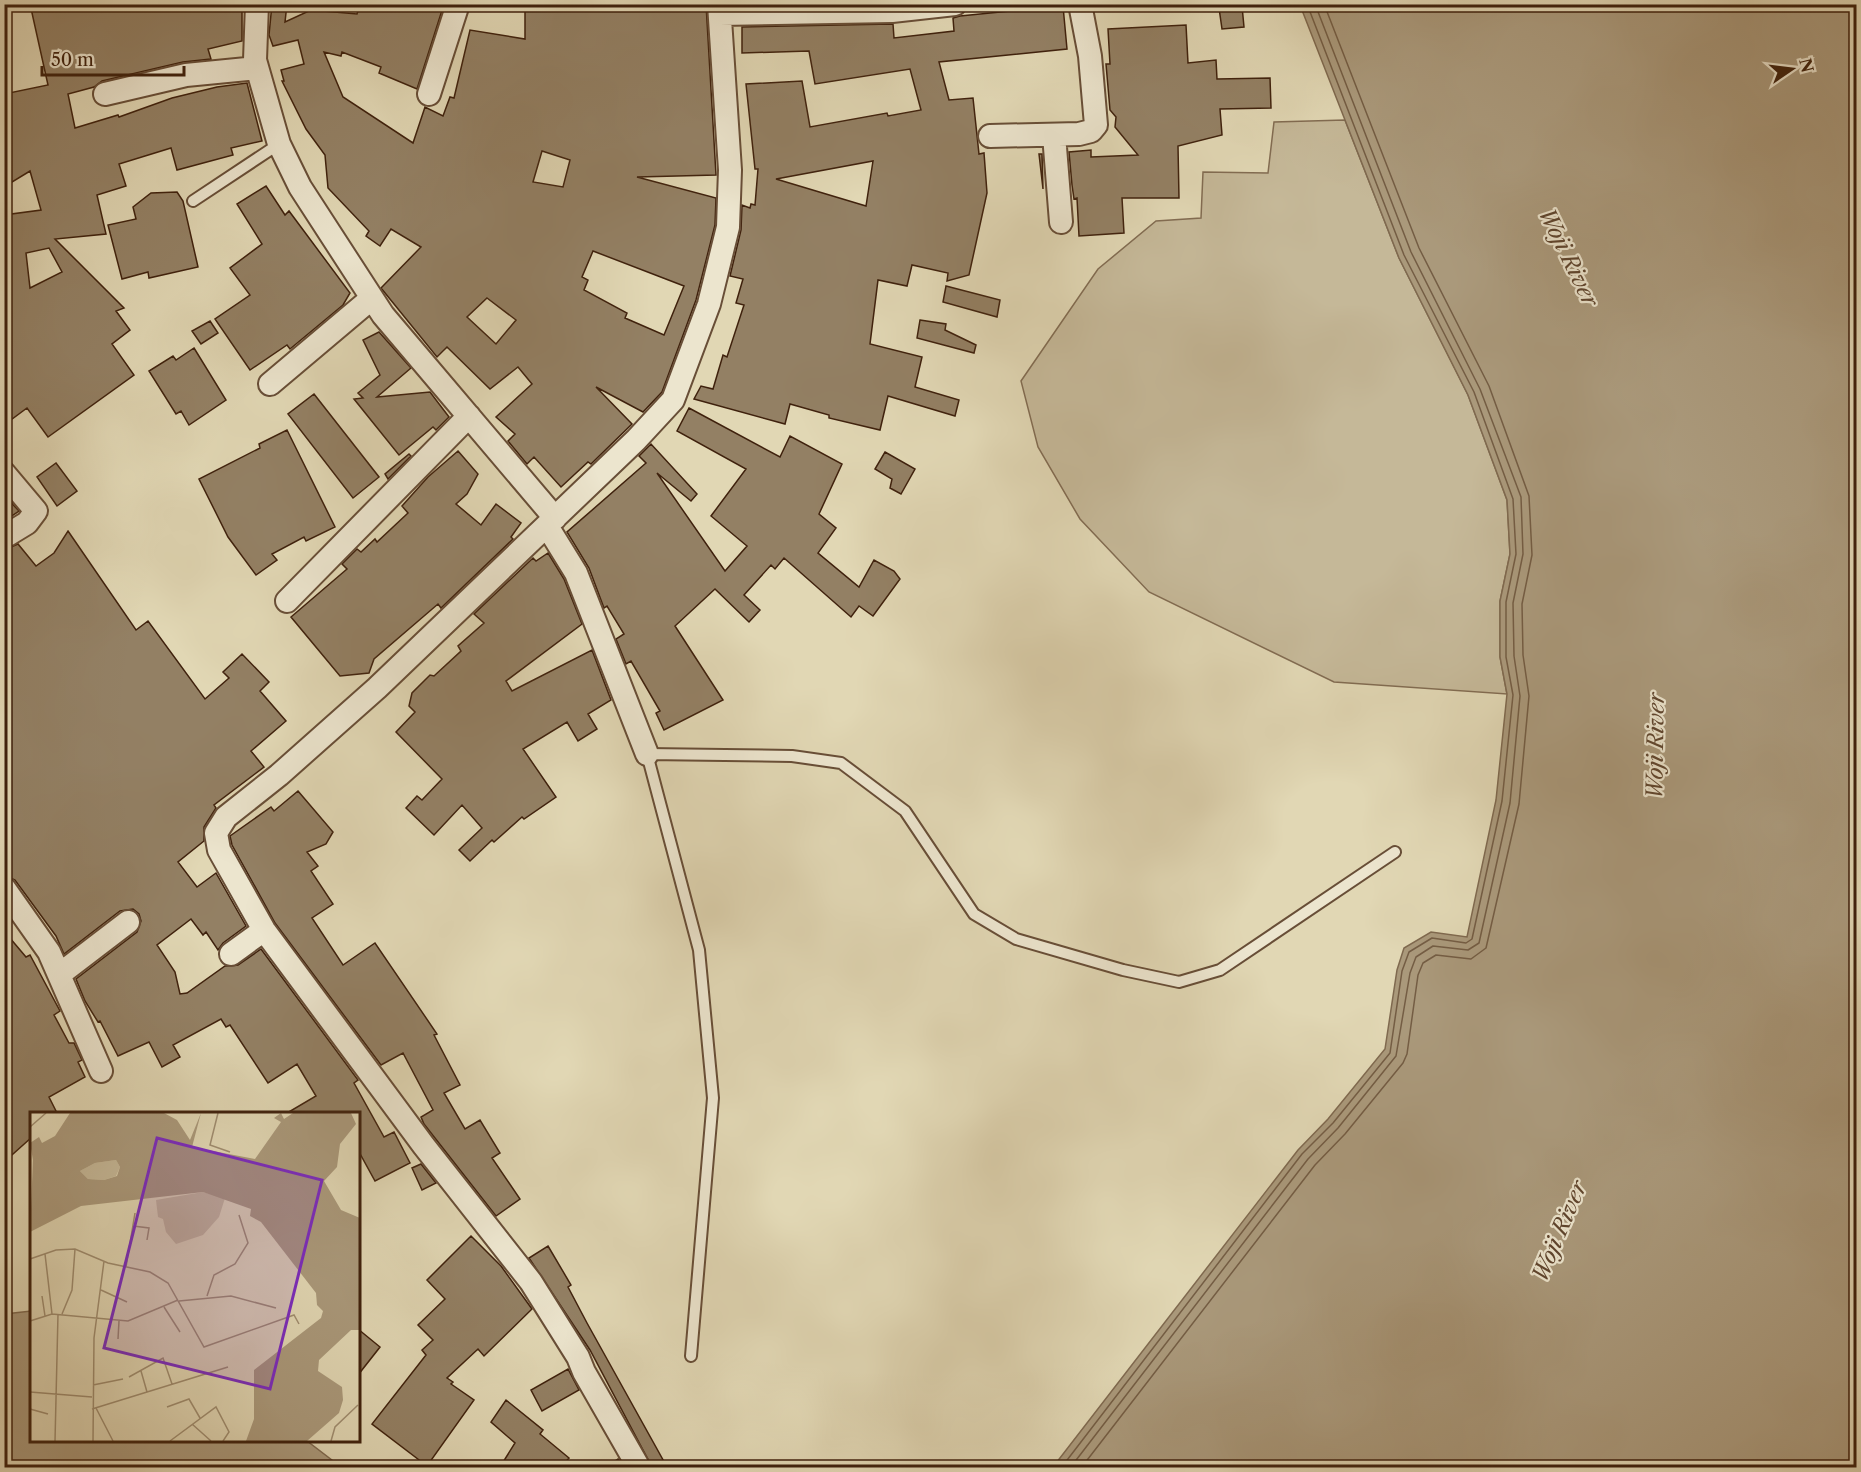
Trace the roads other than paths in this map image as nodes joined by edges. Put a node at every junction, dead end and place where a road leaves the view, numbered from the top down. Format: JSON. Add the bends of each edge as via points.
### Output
{"nodes":[{"id":1,"x":257,"y":4,"type":"edge"},
{"id":2,"x":458,"y":4,"type":"edge"},
{"id":3,"x":955,"y":4,"type":"edge"},
{"id":4,"x":1080,"y":4,"type":"edge"},
{"id":5,"x":719,"y":9,"type":"edge"},
{"id":6,"x":257,"y":68,"type":"junction"},
{"id":7,"x":105,"y":94,"type":"dead end"},
{"id":8,"x":429,"y":94,"type":"dead end"},
{"id":9,"x":1054,"y":135,"type":"junction"},
{"id":10,"x":990,"y":136,"type":"dead end"},
{"id":11,"x":279,"y":144,"type":"junction"},
{"id":12,"x":193,"y":201,"type":"dead end"},
{"id":13,"x":1061,"y":222,"type":"dead end"},
{"id":14,"x":372,"y":298,"type":"junction"},
{"id":15,"x":270,"y":384,"type":"dead end"},
{"id":16,"x":469,"y":417,"type":"junction"},
{"id":17,"x":4,"y":473,"type":"edge"},
{"id":18,"x":551,"y":522,"type":"junction"},
{"id":19,"x":4,"y":537,"type":"edge"},
{"id":20,"x":287,"y":601,"type":"dead end"},
{"id":21,"x":647,"y":754,"type":"junction"},
{"id":22,"x":1395,"y":852,"type":"dead end"},
{"id":23,"x":4,"y":888,"type":"edge"},
{"id":24,"x":128,"y":922,"type":"dead end"},
{"id":25,"x":264,"y":930,"type":"junction"},
{"id":26,"x":231,"y":954,"type":"dead end"},
{"id":27,"x":60,"y":974,"type":"junction"},
{"id":28,"x":101,"y":1071,"type":"dead end"},
{"id":29,"x":691,"y":1356,"type":"dead end"},
{"id":30,"x":639,"y":1467,"type":"edge"}],
"edges":[{"from":1,"to":6,"type":"street"},
{"from":2,"to":8,"type":"street"},
{"from":3,"to":5,"type":"street","via":[[892,11]]},
{"from":4,"to":9,"type":"street","via":[[1090,56],[1096,124],[1091,131]]},
{"from":5,"to":18,"type":"street","via":[[730,170],[729,215],[709,304],[673,400]]},
{"from":6,"to":7,"type":"street","via":[[186,75]]},
{"from":6,"to":11,"type":"street"},
{"from":9,"to":10,"type":"street"},
{"from":9,"to":13,"type":"street"},
{"from":11,"to":12,"type":"lane"},
{"from":11,"to":14,"type":"street","via":[[300,187]]},
{"from":14,"to":15,"type":"street"},
{"from":14,"to":16,"type":"street"},
{"from":16,"to":18,"type":"street"},
{"from":16,"to":20,"type":"street"},
{"from":17,"to":19,"type":"street","via":[[36,512],[27,523]]},
{"from":18,"to":21,"type":"street","via":[[576,573]]},
{"from":18,"to":25,"type":"street","via":[[368,696],[226,817],[216,833],[219,850]]},
{"from":21,"to":22,"type":"lane","via":[[792,756],[841,763],[905,811],[975,914],[1016,939],[1179,982],[1220,970]]},
{"from":21,"to":29,"type":"lane","via":[[699,950],[713,1098]]},
{"from":23,"to":27,"type":"street","via":[[50,952]]},
{"from":24,"to":27,"type":"street"},
{"from":25,"to":26,"type":"street"},
{"from":25,"to":30,"type":"street","via":[[424,1146],[531,1282]]},
{"from":27,"to":28,"type":"street"}]}
